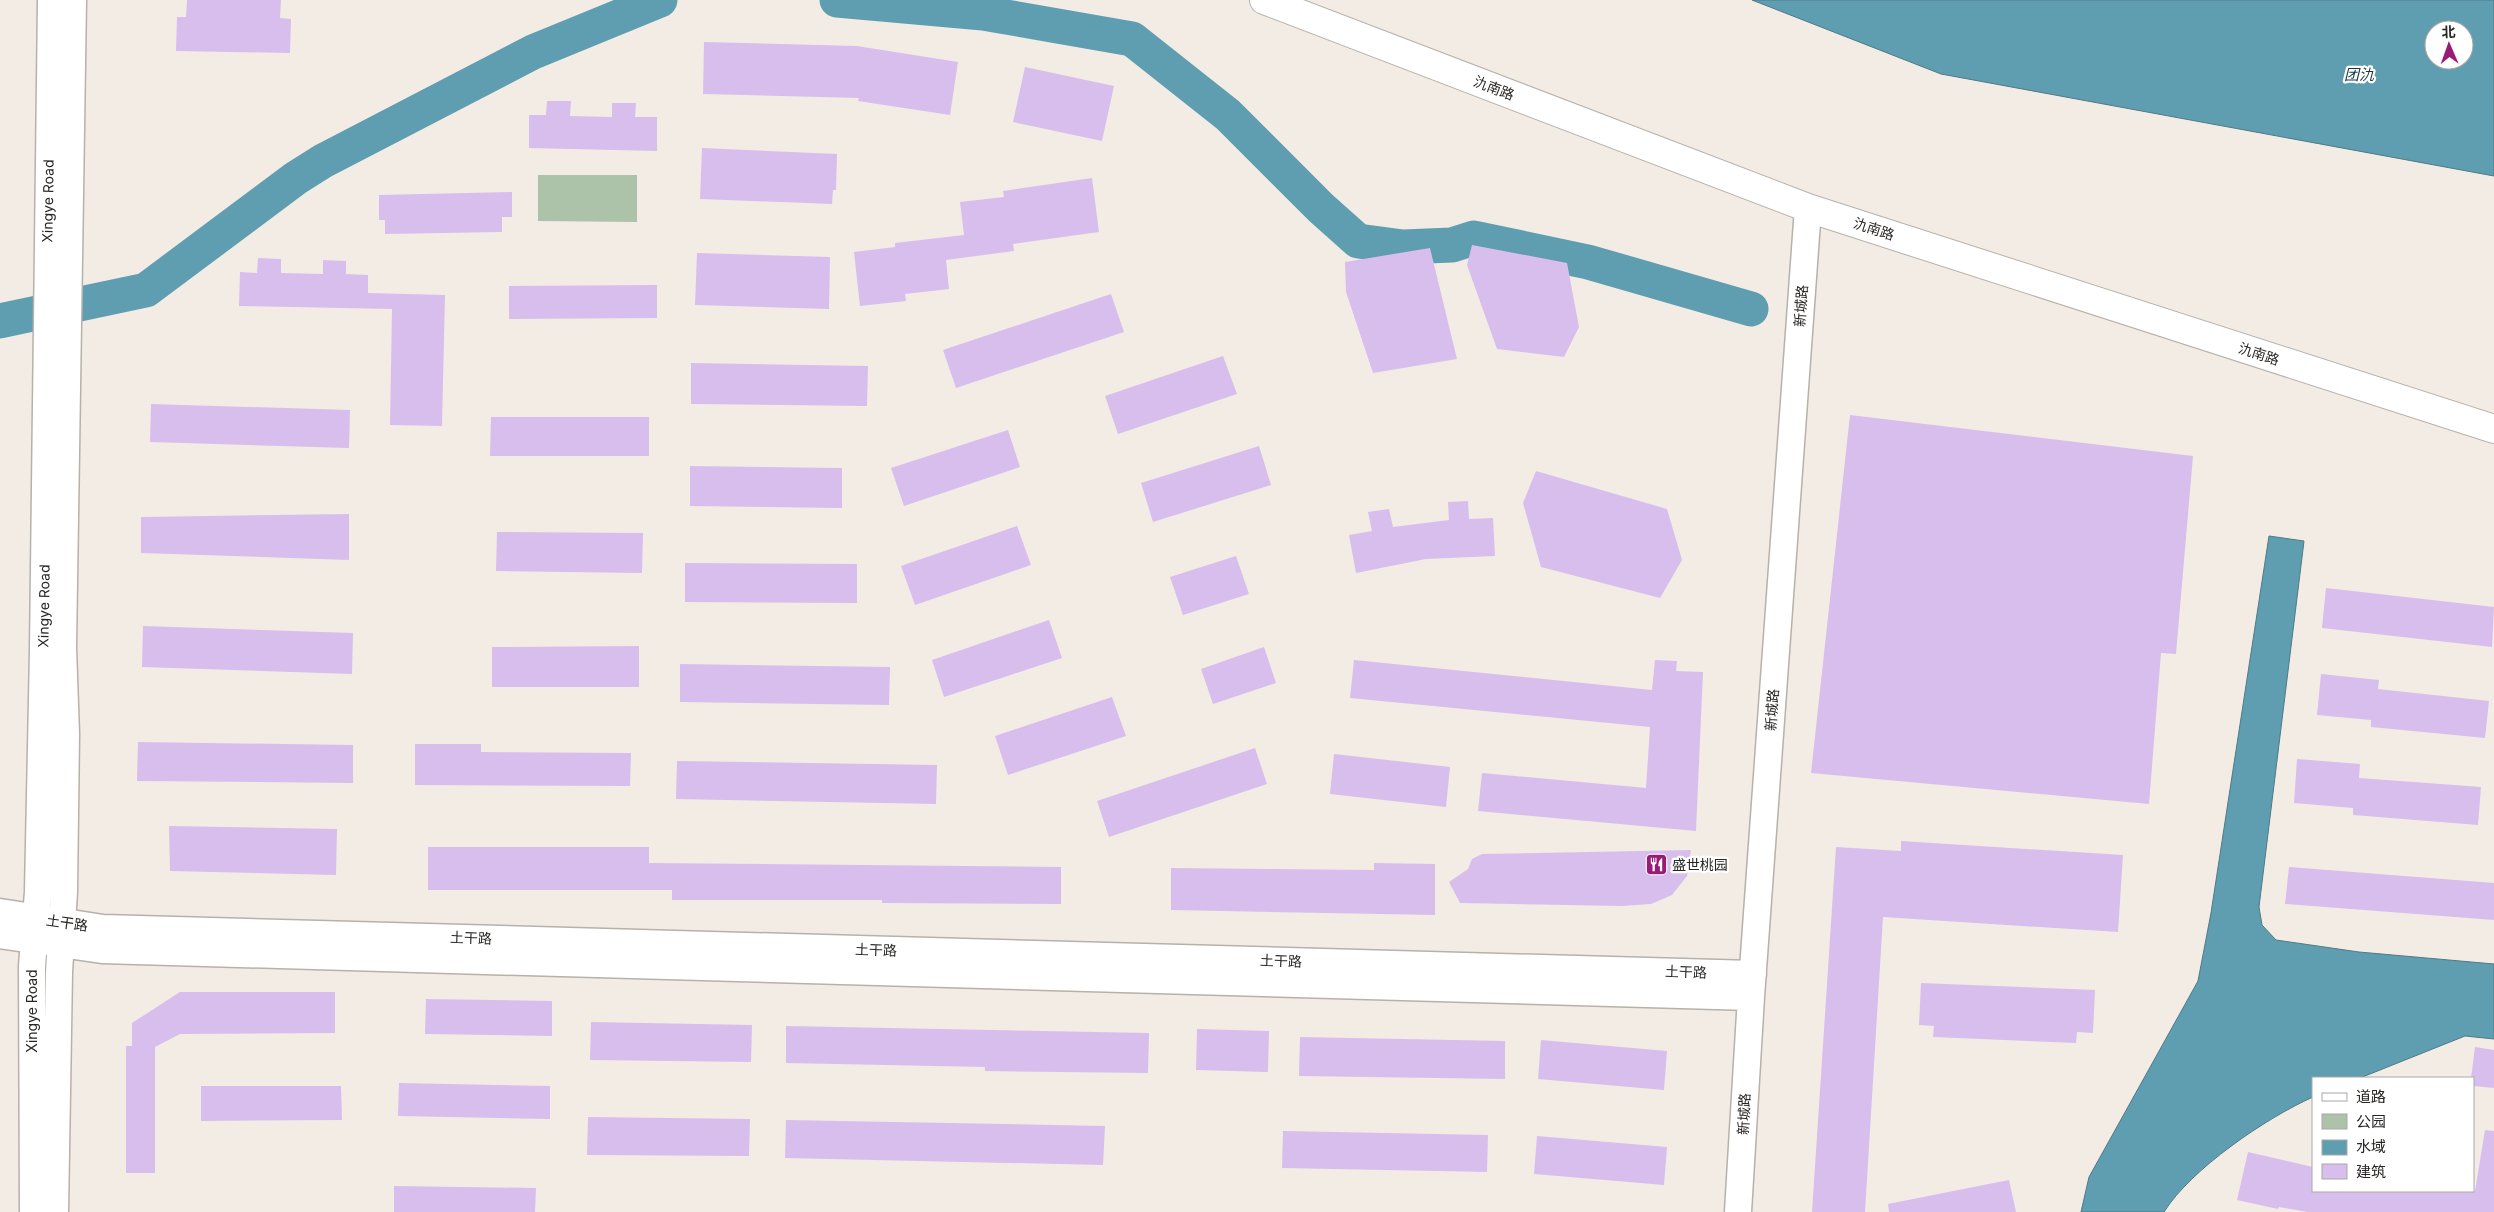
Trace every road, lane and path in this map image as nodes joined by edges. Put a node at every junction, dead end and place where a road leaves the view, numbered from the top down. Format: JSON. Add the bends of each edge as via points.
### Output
{"nodes":[{"id":1,"x":50,"y":0,"type":"edge"},
{"id":2,"x":72,"y":0,"type":"edge"},
{"id":3,"x":1264,"y":0,"type":"edge"},
{"id":4,"x":1808,"y":208,"type":"junction"},
{"id":5,"x":2494,"y":430,"type":"edge"},
{"id":6,"x":0,"y":912,"type":"edge"},
{"id":7,"x":34,"y":930,"type":"junction"},
{"id":8,"x":62,"y":933,"type":"junction"},
{"id":9,"x":0,"y":935,"type":"edge"},
{"id":10,"x":1752,"y":986,"type":"junction"},
{"id":11,"x":33,"y":1212,"type":"edge"},
{"id":12,"x":55,"y":1212,"type":"edge"},
{"id":13,"x":1738,"y":1212,"type":"edge"}],
"edges":[{"from":1,"to":7,"type":"street","name":"Xingye Road","via":[[43,669],[38,892]]},
{"from":2,"to":8,"type":"street","name":"Xingye Road"},
{"from":3,"to":4,"type":"main road","name":"氿南路"},
{"from":4,"to":5,"type":"main road","name":"氿南路"},
{"from":4,"to":10,"type":"street","name":"新城路"},
{"from":6,"to":7,"type":"street","name":"土干路"},
{"from":7,"to":8,"type":"street","name":"土干路"},
{"from":7,"to":9,"type":"street","name":"土干路"},
{"from":7,"to":11,"type":"street","name":"Xingye Road"},
{"from":8,"to":10,"type":"street","name":"土干路","via":[[123,928]]},
{"from":8,"to":12,"type":"street","name":"Xingye Road"},
{"from":10,"to":13,"type":"street","name":"新城路"}]}
